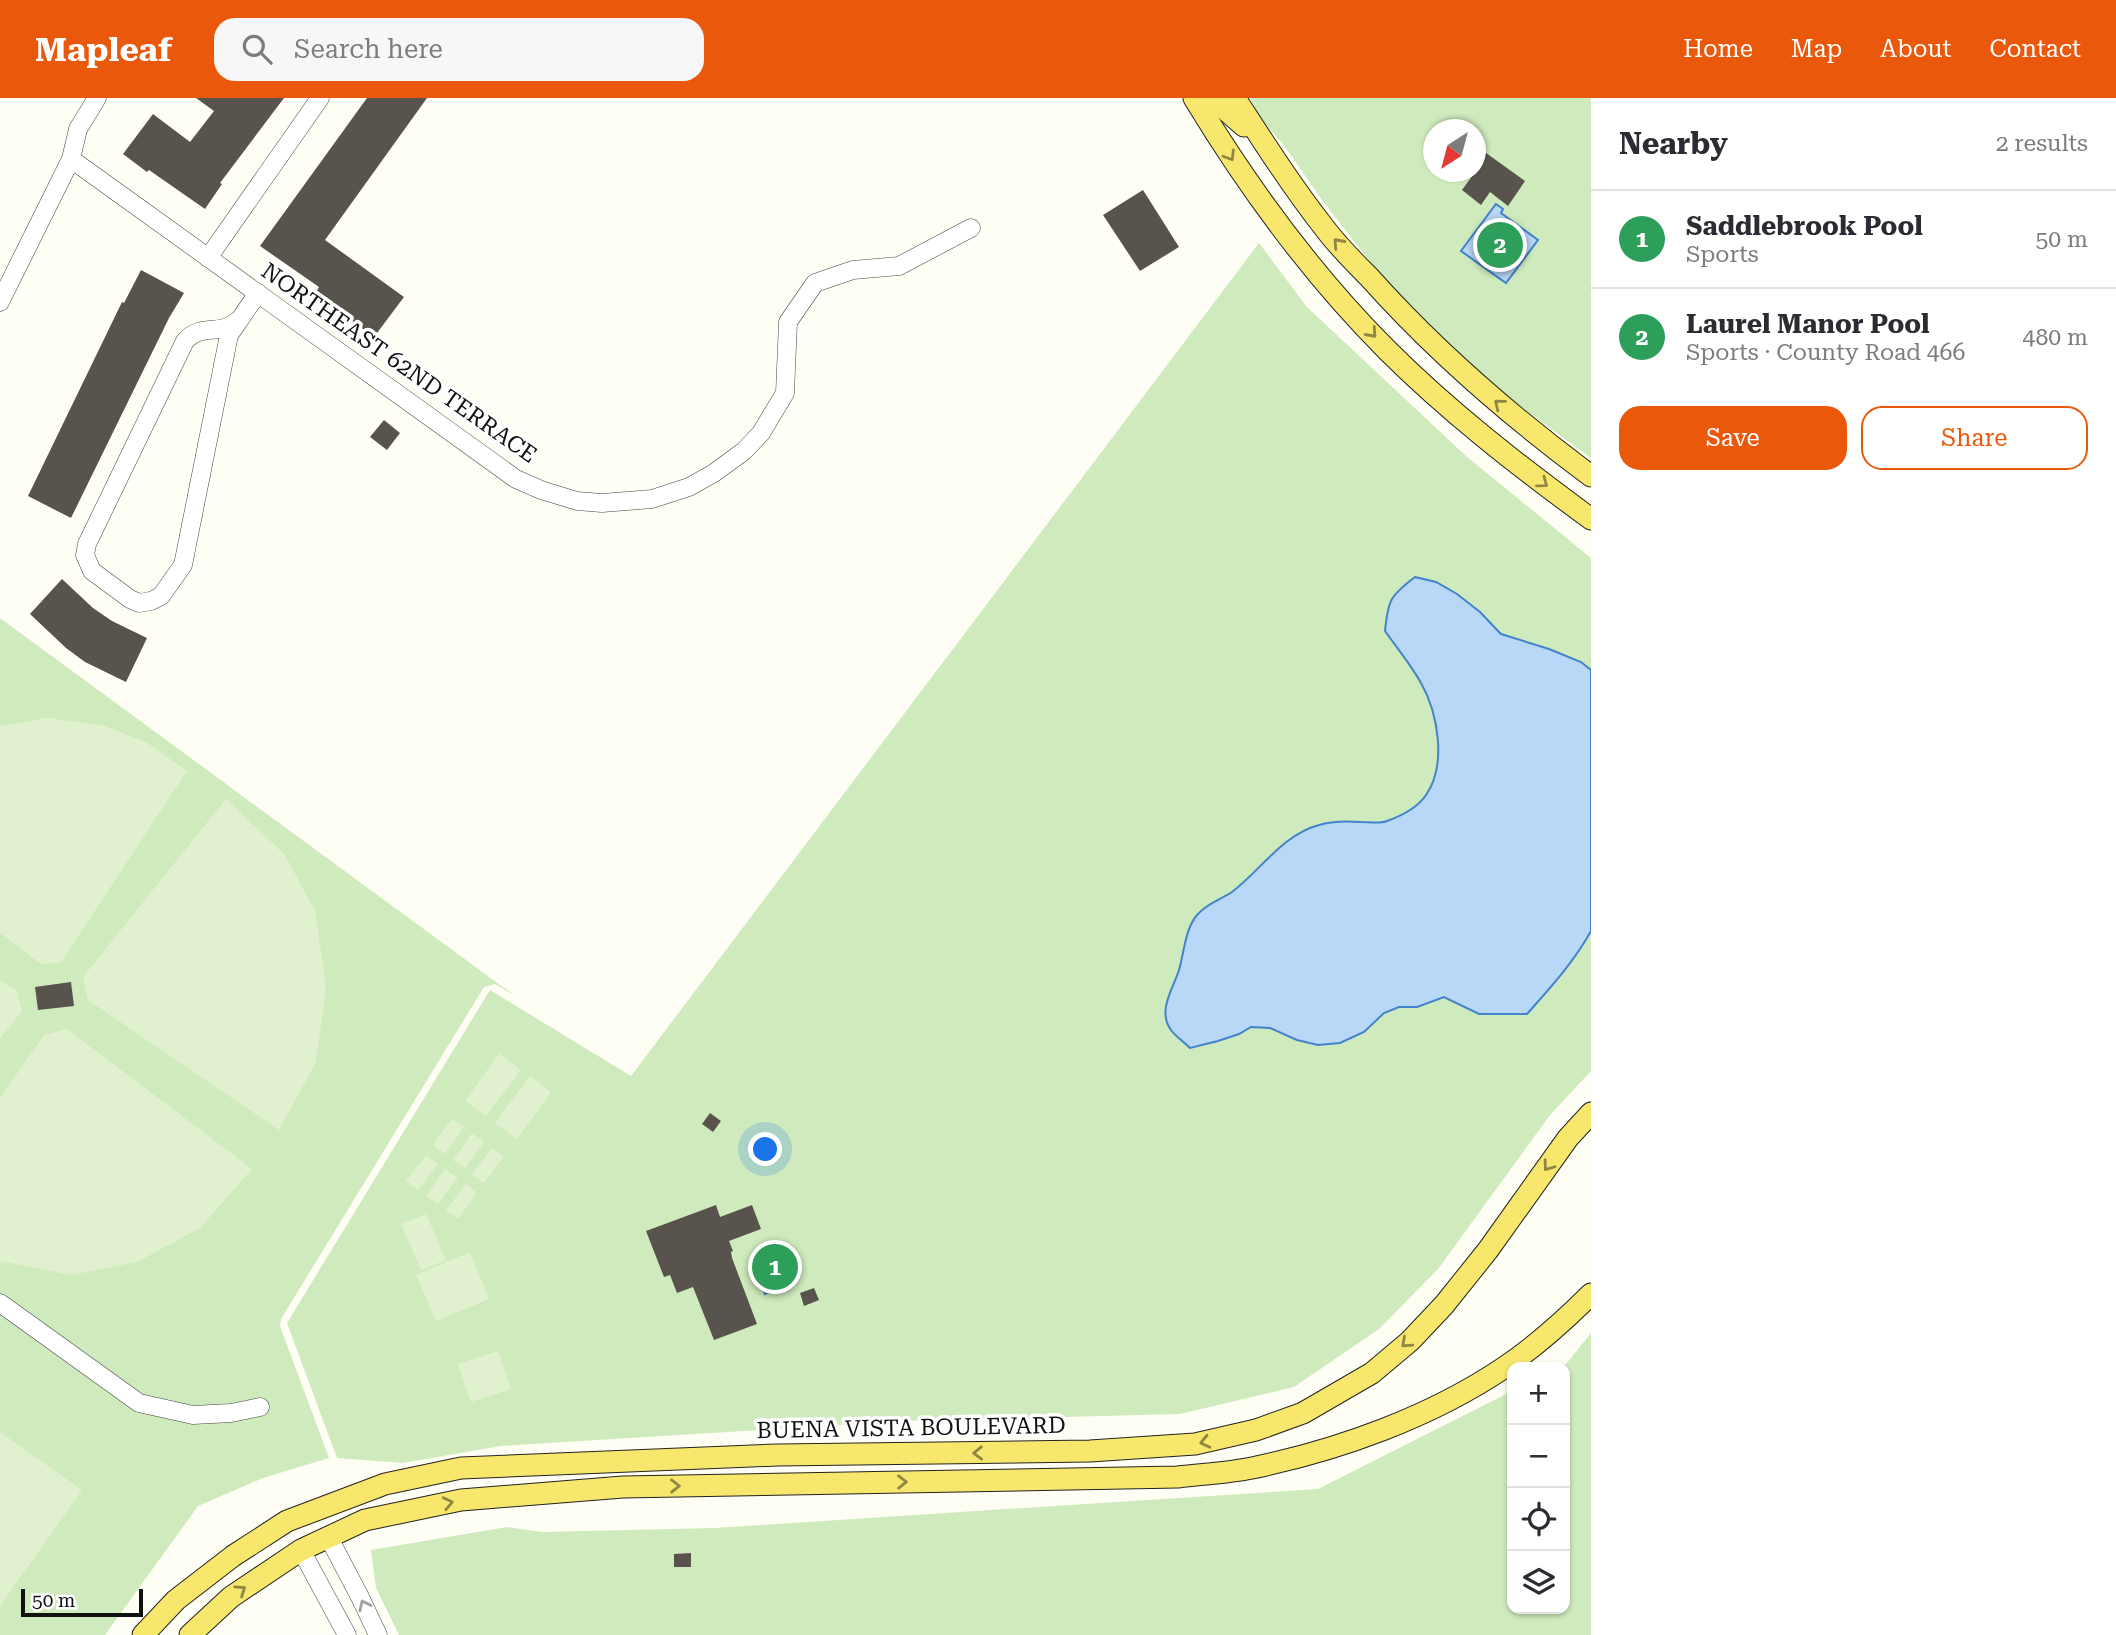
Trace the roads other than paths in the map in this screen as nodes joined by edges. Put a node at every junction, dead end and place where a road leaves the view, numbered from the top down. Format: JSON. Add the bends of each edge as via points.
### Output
{"nodes":[{"id":1,"x":97,"y":98,"type":"edge"},
{"id":2,"x":320,"y":98,"type":"edge"},
{"id":3,"x":1194,"y":98,"type":"edge"},
{"id":4,"x":1212,"y":98,"type":"edge"},
{"id":5,"x":1235,"y":98,"type":"edge"},
{"id":6,"x":71,"y":159,"type":"junction"},
{"id":7,"x":1278,"y":164,"type":"junction"},
{"id":8,"x":971,"y":228,"type":"dead end"},
{"id":9,"x":208,"y":258,"type":"junction"},
{"id":10,"x":258,"y":293,"type":"junction"},
{"id":11,"x":0,"y":302,"type":"edge"},
{"id":12,"x":237,"y":321,"type":"junction"},
{"id":13,"x":1591,"y":476,"type":"edge"},
{"id":14,"x":1591,"y":519,"type":"edge"},
{"id":15,"x":1591,"y":1113,"type":"edge"},
{"id":16,"x":1591,"y":1294,"type":"edge"},
{"id":17,"x":0,"y":1303,"type":"edge"},
{"id":18,"x":260,"y":1407,"type":"dead end"},
{"id":19,"x":317,"y":1508,"type":"junction"},
{"id":20,"x":287,"y":1521,"type":"junction"},
{"id":21,"x":330,"y":1538,"type":"junction"},
{"id":22,"x":302,"y":1550,"type":"junction"},
{"id":23,"x":143,"y":1635,"type":"edge"},
{"id":24,"x":190,"y":1635,"type":"edge"},
{"id":25,"x":347,"y":1635,"type":"edge"},
{"id":26,"x":378,"y":1635,"type":"edge"}],
"edges":[{"from":1,"to":6,"type":"street","via":[[78,129]]},
{"from":2,"to":9,"type":"street"},
{"from":3,"to":14,"type":"main road","one_way":true,"via":[[1243,176],[1308,262],[1387,350],[1462,418]]},
{"from":4,"to":7,"type":"main road","via":[[1239,120]]},
{"from":5,"to":7,"type":"main road"},
{"from":6,"to":9,"type":"street","name":"NORTHEAST 62ND TERRACE"},
{"from":6,"to":11,"type":"street"},
{"from":13,"to":7,"type":"main road","one_way":true,"via":[[1481,389],[1409,322],[1328,232]]},
{"from":8,"to":10,"type":"street","name":"NORTHEAST 62ND TERRACE","via":[[899,266],[853,270],[815,283],[788,322],[785,393],[761,433],[744,451],[690,487],[627,503],[577,501],[516,479]]},
{"from":9,"to":10,"type":"street","name":"NORTHEAST 62ND TERRACE"},
{"from":10,"to":12,"type":"street"},
{"from":12,"to":12,"type":"street","via":[[222,329],[197,331],[186,341],[87,544],[85,555],[92,571],[139,603],[161,596],[186,558],[229,335]]},
{"from":15,"to":19,"type":"main road","name":"BUENA VISTA BOULEVARD","one_way":true,"via":[[1481,1259],[1410,1341],[1372,1373],[1303,1413],[1256,1430],[1195,1444],[1090,1451],[777,1455],[461,1468],[385,1484]]},
{"from":21,"to":16,"type":"main road","one_way":true,"via":[[365,1520],[461,1500],[623,1487],[1178,1477],[1250,1469],[1336,1447],[1463,1393],[1507,1366]]},
{"from":17,"to":18,"type":"street","via":[[139,1403],[193,1415]]},
{"from":19,"to":20,"type":"main road","name":"BUENA VISTA BOULEVARD"},
{"from":19,"to":21,"type":"main road"},
{"from":20,"to":22,"type":"main road"},
{"from":20,"to":23,"type":"main road","name":"BUENA VISTA BOULEVARD","via":[[176,1600]]},
{"from":21,"to":22,"type":"main road"},
{"from":26,"to":21,"type":"street","one_way":true},
{"from":24,"to":22,"type":"main road","one_way":true,"via":[[231,1597]]},
{"from":22,"to":25,"type":"street"}]}
